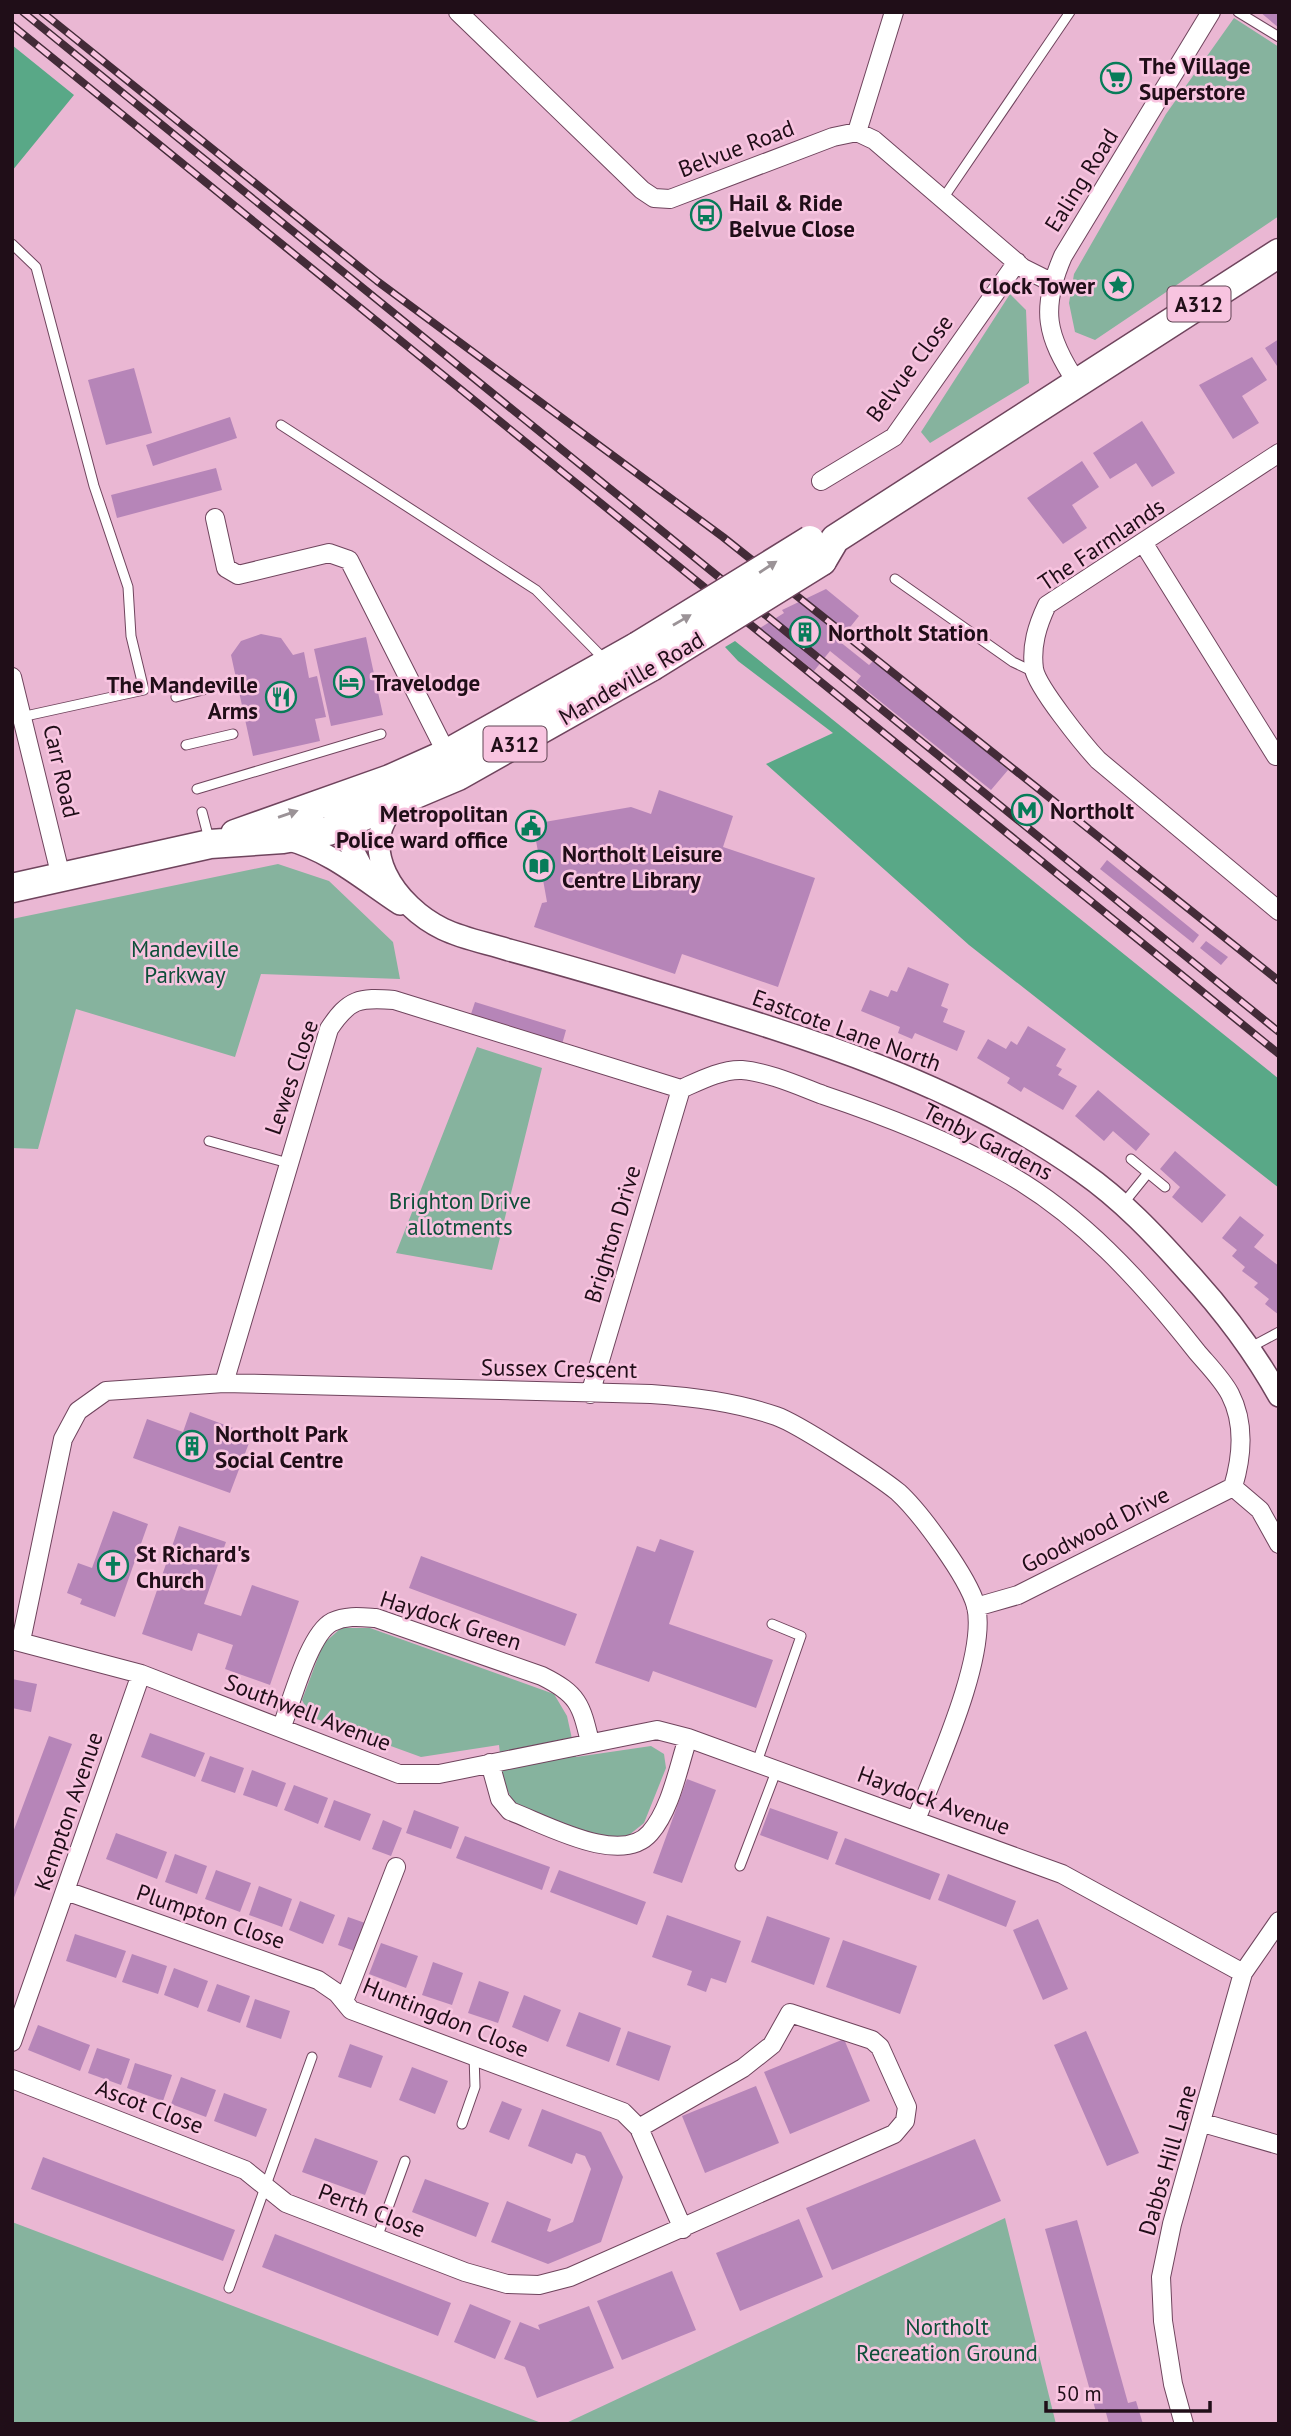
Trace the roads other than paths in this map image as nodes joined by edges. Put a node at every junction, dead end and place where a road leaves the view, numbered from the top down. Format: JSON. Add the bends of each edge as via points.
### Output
{"nodes":[{"id":1,"x":458,"y":12,"type":"edge"},
{"id":2,"x":894,"y":12,"type":"edge"},
{"id":3,"x":1070,"y":12,"type":"edge"},
{"id":4,"x":1211,"y":12,"type":"edge"},
{"id":5,"x":1238,"y":12,"type":"edge"},
{"id":6,"x":1279,"y":37,"type":"edge"},
{"id":7,"x":858,"y":132,"type":"junction"},
{"id":8,"x":942,"y":200,"type":"junction"},
{"id":9,"x":12,"y":244,"type":"edge"},
{"id":10,"x":1279,"y":253,"type":"edge"},
{"id":11,"x":1017,"y":262,"type":"junction"},
{"id":12,"x":1051,"y":282,"type":"junction"},
{"id":13,"x":1077,"y":383,"type":"junction"},
{"id":14,"x":281,"y":425,"type":"dead end"},
{"id":15,"x":1279,"y":453,"type":"edge"},
{"id":16,"x":821,"y":481,"type":"dead end"},
{"id":17,"x":215,"y":518,"type":"dead end"},
{"id":18,"x":1144,"y":544,"type":"junction"},
{"id":19,"x":895,"y":579,"type":"dead end"},
{"id":20,"x":645,"y":657,"type":"junction"},
{"id":21,"x":607,"y":662,"type":"junction"},
{"id":22,"x":1034,"y":672,"type":"junction"},
{"id":23,"x":12,"y":677,"type":"edge"},
{"id":24,"x":218,"y":686,"type":"dead end"},
{"id":25,"x":176,"y":697,"type":"dead end"},
{"id":26,"x":18,"y":718,"type":"edge"},
{"id":27,"x":233,"y":734,"type":"dead end"},
{"id":28,"x":381,"y":734,"type":"dead end"},
{"id":29,"x":187,"y":746,"type":"dead end"},
{"id":30,"x":1276,"y":756,"type":"dead end"},
{"id":31,"x":452,"y":765,"type":"junction"},
{"id":32,"x":197,"y":789,"type":"dead end"},
{"id":33,"x":400,"y":802,"type":"junction"},
{"id":34,"x":359,"y":809,"type":"junction"},
{"id":35,"x":202,"y":812,"type":"dead end"},
{"id":36,"x":283,"y":839,"type":"junction"},
{"id":37,"x":210,"y":844,"type":"junction"},
{"id":38,"x":380,"y":859,"type":"junction"},
{"id":39,"x":61,"y":877,"type":"junction"},
{"id":40,"x":12,"y":888,"type":"edge"},
{"id":41,"x":382,"y":892,"type":"junction"},
{"id":42,"x":1279,"y":911,"type":"edge"},
{"id":43,"x":417,"y":913,"type":"junction"},
{"id":44,"x":681,"y":1088,"type":"junction"},
{"id":45,"x":209,"y":1141,"type":"dead end"},
{"id":46,"x":1131,"y":1159,"type":"dead end"},
{"id":47,"x":288,"y":1163,"type":"junction"},
{"id":48,"x":1148,"y":1173,"type":"junction"},
{"id":49,"x":1165,"y":1187,"type":"dead end"},
{"id":50,"x":1122,"y":1205,"type":"junction"},
{"id":51,"x":1279,"y":1332,"type":"edge"},
{"id":52,"x":1249,"y":1349,"type":"junction"},
{"id":53,"x":224,"y":1383,"type":"junction"},
{"id":54,"x":590,"y":1394,"type":"junction"},
{"id":55,"x":1279,"y":1396,"type":"edge"},
{"id":56,"x":1233,"y":1487,"type":"junction"},
{"id":57,"x":1279,"y":1544,"type":"edge"},
{"id":58,"x":976,"y":1607,"type":"junction"},
{"id":59,"x":772,"y":1624,"type":"dead end"},
{"id":60,"x":16,"y":1641,"type":"edge"},
{"id":61,"x":141,"y":1674,"type":"junction"},
{"id":62,"x":282,"y":1726,"type":"junction"},
{"id":63,"x":688,"y":1738,"type":"junction"},
{"id":64,"x":590,"y":1742,"type":"junction"},
{"id":65,"x":757,"y":1762,"type":"junction"},
{"id":66,"x":490,"y":1763,"type":"junction"},
{"id":67,"x":777,"y":1769,"type":"junction"},
{"id":68,"x":916,"y":1820,"type":"junction"},
{"id":69,"x":740,"y":1866,"type":"dead end"},
{"id":70,"x":396,"y":1867,"type":"dead end"},
{"id":71,"x":66,"y":1891,"type":"junction"},
{"id":72,"x":1279,"y":1922,"type":"edge"},
{"id":73,"x":1243,"y":1973,"type":"junction"},
{"id":74,"x":340,"y":1997,"type":"junction"},
{"id":75,"x":12,"y":2042,"type":"edge"},
{"id":76,"x":474,"y":2055,"type":"junction"},
{"id":77,"x":312,"y":2057,"type":"dead end"},
{"id":78,"x":12,"y":2079,"type":"edge"},
{"id":79,"x":1203,"y":2123,"type":"junction"},
{"id":80,"x":462,"y":2124,"type":"dead end"},
{"id":81,"x":639,"y":2128,"type":"junction"},
{"id":82,"x":1279,"y":2145,"type":"edge"},
{"id":83,"x":405,"y":2161,"type":"dead end"},
{"id":84,"x":265,"y":2188,"type":"junction"},
{"id":85,"x":683,"y":2229,"type":"junction"},
{"id":86,"x":377,"y":2238,"type":"junction"},
{"id":87,"x":229,"y":2288,"type":"dead end"},
{"id":88,"x":1184,"y":2424,"type":"edge"}],
"edges":[{"from":1,"to":7,"type":"street","name":"Belvue Road","via":[[654,198],[670,199],[833,137]]},
{"from":2,"to":7,"type":"street"},
{"from":3,"to":8,"type":"lane"},
{"from":4,"to":12,"type":"street","name":"Ealing Road"},
{"from":5,"to":6,"type":"lane"},
{"from":7,"to":8,"type":"street","via":[[874,140]]},
{"from":8,"to":11,"type":"street"},
{"from":9,"to":26,"type":"lane","via":[[36,267],[94,486],[128,587],[131,636],[145,690]]},
{"from":10,"to":13,"type":"main road","name":"Mandeville Road","number":"A312"},
{"from":11,"to":12,"type":"street"},
{"from":11,"to":16,"type":"street","name":"Belvue Close","via":[[894,437]]},
{"from":12,"to":13,"type":"street","name":"Ealing Road","via":[[1050,331]]},
{"from":13,"to":20,"type":"main road","name":"Mandeville Road","number":"A312","bridge":true},
{"from":14,"to":21,"type":"lane","via":[[536,590]]},
{"from":15,"to":18,"type":"street","name":"The Farmlands"},
{"from":17,"to":31,"type":"street","via":[[226,568],[238,575],[329,553],[349,560]]},
{"from":18,"to":22,"type":"street","name":"The Farmlands","via":[[1048,606],[1035,631]]},
{"from":18,"to":30,"type":"street"},
{"from":19,"to":22,"type":"lane"},
{"from":20,"to":21,"type":"main road","name":"Mandeville Road","number":"A312"},
{"from":20,"to":31,"type":"main road","name":"Mandeville Road","number":"A312"},
{"from":21,"to":31,"type":"main road","name":"Mandeville Road","number":"A312","via":[[520,715]]},
{"from":22,"to":42,"type":"street","via":[[1079,740],[1098,760]]},
{"from":23,"to":26,"type":"street","name":"Carr Road"},
{"from":24,"to":25,"type":"lane"},
{"from":26,"to":39,"type":"street","name":"Carr Road"},
{"from":27,"to":29,"type":"lane"},
{"from":28,"to":32,"type":"lane"},
{"from":31,"to":33,"type":"main road","name":"Mandeville Road","number":"A312"},
{"from":31,"to":34,"type":"main road","name":"Mandeville Road","number":"A312"},
{"from":33,"to":34,"type":"main road","name":"Mandeville Road","number":"A312"},
{"from":33,"to":38,"type":"street","via":[[381,830]]},
{"from":34,"to":36,"type":"main road","name":"Mandeville Road","number":"A312","via":[[328,831]]},
{"from":37,"to":34,"type":"main road","name":"Mandeville Road","number":"A312","one_way":true,"via":[[320,803]]},
{"from":34,"to":38,"type":"street","name":"Eastcote Lane North"},
{"from":34,"to":41,"type":"street","name":"Eastcote Lane North","via":[[348,835],[354,855]]},
{"from":35,"to":37,"type":"lane"},
{"from":36,"to":37,"type":"main road","name":"Mandeville Road","number":"A312"},
{"from":36,"to":41,"type":"street","name":"Eastcote Lane North","via":[[330,856]]},
{"from":37,"to":39,"type":"main road","name":"Mandeville Road","number":"A312"},
{"from":38,"to":43,"type":"street","name":"Eastcote Lane North","via":[[391,886]]},
{"from":39,"to":40,"type":"main road","name":"Mandeville Road","number":"A312"},
{"from":41,"to":43,"type":"street","name":"Eastcote Lane North"},
{"from":43,"to":50,"type":"street","name":"Eastcote Lane North","via":[[460,935],[642,988],[883,1067],[1029,1137]]},
{"from":44,"to":47,"type":"street","name":"Lewes Close","via":[[394,1000],[365,998],[343,1009],[329,1029]]},
{"from":44,"to":54,"type":"street","name":"Brighton Drive"},
{"from":44,"to":56,"type":"street","name":"Tenby Gardens","via":[[741,1070],[795,1085],[928,1135],[1000,1169],[1054,1203],[1163,1308],[1230,1394],[1240,1425],[1241,1461]]},
{"from":45,"to":47,"type":"lane"},
{"from":46,"to":48,"type":"lane"},
{"from":47,"to":53,"type":"street","name":"Lewes Close"},
{"from":48,"to":49,"type":"lane"},
{"from":48,"to":50,"type":"lane"},
{"from":50,"to":52,"type":"street","name":"Eastcote Lane North","via":[[1212,1299]]},
{"from":51,"to":52,"type":"lane"},
{"from":52,"to":55,"type":"street","name":"Eastcote Lane North"},
{"from":53,"to":54,"type":"street","name":"Sussex Crescent"},
{"from":53,"to":60,"type":"street","name":"Sussex Crescent","via":[[106,1391],[78,1411],[63,1439]]},
{"from":54,"to":58,"type":"street","name":"Sussex Crescent","via":[[710,1399],[779,1417],[898,1493],[944,1549]]},
{"from":56,"to":57,"type":"street","via":[[1260,1510]]},
{"from":56,"to":58,"type":"street","name":"Goodwood Drive","via":[[1018,1595]]},
{"from":58,"to":68,"type":"street","via":[[973,1659]]},
{"from":59,"to":65,"type":"lane","via":[[801,1636]]},
{"from":60,"to":61,"type":"street","name":"Southwell Avenue"},
{"from":61,"to":62,"type":"street","name":"Southwell Avenue"},
{"from":61,"to":71,"type":"street","name":"Kempton Avenue"},
{"from":62,"to":64,"type":"street","name":"Haydock Green","via":[[315,1641],[330,1623],[352,1616],[376,1618],[568,1689],[584,1713]]},
{"from":62,"to":66,"type":"street","name":"Southwell Avenue","via":[[399,1774],[439,1774]]},
{"from":63,"to":64,"type":"street","name":"Haydock Avenue","via":[[657,1730]]},
{"from":63,"to":65,"type":"street","name":"Haydock Avenue"},
{"from":63,"to":66,"type":"street","via":[[661,1815],[649,1834],[629,1846],[608,1848],[510,1811],[500,1799]]},
{"from":64,"to":66,"type":"street","name":"Southwell Avenue"},
{"from":65,"to":67,"type":"street","name":"Haydock Avenue"},
{"from":67,"to":68,"type":"street","name":"Haydock Avenue"},
{"from":67,"to":69,"type":"lane"},
{"from":68,"to":73,"type":"street","name":"Haydock Avenue","via":[[1062,1874]]},
{"from":70,"to":74,"type":"street"},
{"from":71,"to":74,"type":"street","name":"Plumpton Close","via":[[318,1980]]},
{"from":71,"to":75,"type":"street","name":"Kempton Avenue"},
{"from":72,"to":73,"type":"street","name":"Dabbs Hill Lane"},
{"from":73,"to":79,"type":"street","name":"Dabbs Hill Lane"},
{"from":74,"to":76,"type":"street","name":"Huntingdon Close","via":[[351,2010]]},
{"from":76,"to":80,"type":"lane","via":[[475,2087]]},
{"from":76,"to":81,"type":"street","name":"Huntingdon Close","via":[[623,2112]]},
{"from":77,"to":84,"type":"lane"},
{"from":78,"to":84,"type":"street","name":"Ascot Close","via":[[245,2170]]},
{"from":79,"to":82,"type":"street"},
{"from":79,"to":88,"type":"street","name":"Dabbs Hill Lane","via":[[1161,2277],[1173,2384]]},
{"from":81,"to":85,"type":"street"},
{"from":81,"to":85,"type":"street","name":"Perth Close","via":[[743,2068],[772,2045],[790,2013],[872,2040],[880,2047],[907,2107],[905,2121],[894,2134]]},
{"from":83,"to":86,"type":"lane"},
{"from":84,"to":86,"type":"street","name":"Perth Close","via":[[286,2203]]},
{"from":84,"to":87,"type":"lane"},
{"from":85,"to":86,"type":"street","name":"Perth Close","via":[[570,2277],[539,2285],[507,2284],[465,2272]]}]}
